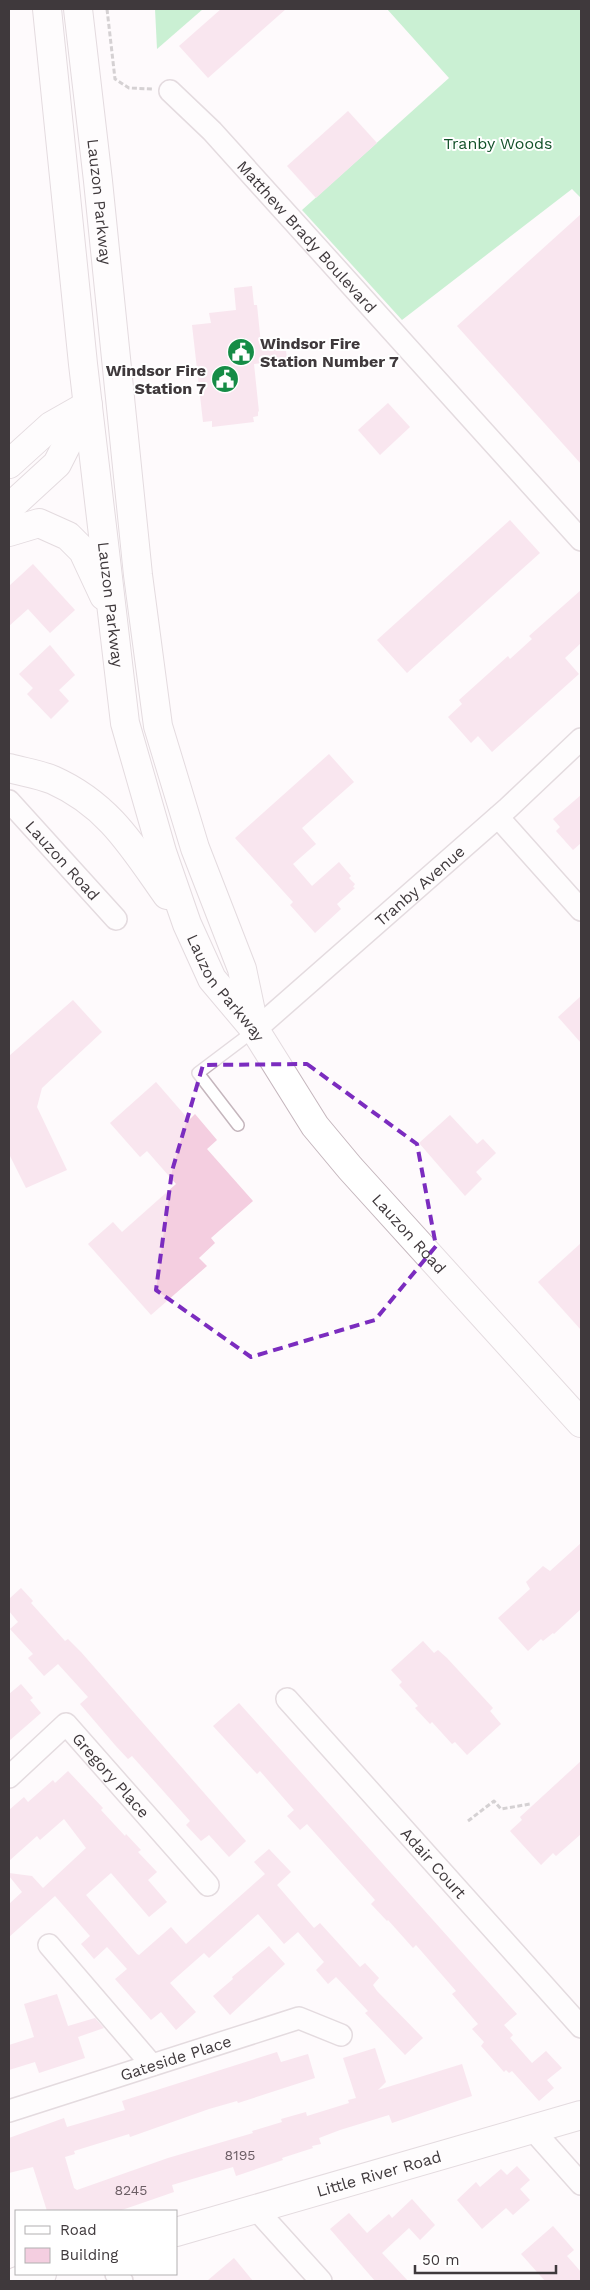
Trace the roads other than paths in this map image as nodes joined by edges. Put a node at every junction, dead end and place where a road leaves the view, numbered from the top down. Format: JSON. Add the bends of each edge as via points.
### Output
{"nodes":[{"id":1,"x":47,"y":9,"type":"edge"},
{"id":2,"x":78,"y":9,"type":"edge"},
{"id":3,"x":170,"y":91,"type":"dead end"},
{"id":4,"x":120,"y":401,"type":"junction"},
{"id":5,"x":88,"y":405,"type":"junction"},
{"id":6,"x":9,"y":464,"type":"edge"},
{"id":7,"x":9,"y":508,"type":"edge"},
{"id":8,"x":9,"y":532,"type":"edge"},
{"id":9,"x":581,"y":540,"type":"edge"},
{"id":10,"x":114,"y":616,"type":"junction"},
{"id":11,"x":581,"y":739,"type":"edge"},
{"id":12,"x":9,"y":768,"type":"edge"},
{"id":13,"x":9,"y":801,"type":"edge"},
{"id":14,"x":498,"y":817,"type":"junction"},
{"id":15,"x":581,"y":910,"type":"edge"},
{"id":16,"x":116,"y":919,"type":"dead end"},
{"id":17,"x":187,"y":924,"type":"junction"},
{"id":18,"x":255,"y":1030,"type":"junction"},
{"id":19,"x":238,"y":1125,"type":"dead end"},
{"id":20,"x":581,"y":1423,"type":"edge"},
{"id":21,"x":287,"y":1699,"type":"dead end"},
{"id":22,"x":9,"y":1776,"type":"edge"},
{"id":23,"x":208,"y":1885,"type":"dead end"},
{"id":24,"x":49,"y":1945,"type":"dead end"},
{"id":25,"x":581,"y":2027,"type":"edge"},
{"id":26,"x":341,"y":2035,"type":"dead end"},
{"id":27,"x":152,"y":2065,"type":"junction"},
{"id":28,"x":9,"y":2111,"type":"edge"},
{"id":29,"x":581,"y":2115,"type":"edge"},
{"id":30,"x":533,"y":2130,"type":"junction"},
{"id":31,"x":581,"y":2184,"type":"edge"},
{"id":32,"x":255,"y":2208,"type":"junction"},
{"id":33,"x":178,"y":2231,"type":"edge"},
{"id":34,"x":39,"y":2275,"type":"edge"},
{"id":35,"x":18,"y":2281,"type":"edge"},
{"id":36,"x":321,"y":2281,"type":"edge"}],
"edges":[{"from":1,"to":5,"type":"main road","name":"Lauzon Parkway"},
{"from":2,"to":4,"type":"main road","name":"Lauzon Parkway"},
{"from":3,"to":9,"type":"street","name":"Matthew Brady Boulevard","via":[[212,131]]},
{"from":4,"to":5,"type":"main road"},
{"from":4,"to":18,"type":"main road","name":"Lauzon Parkway","via":[[158,726],[195,848],[242,969]]},
{"from":5,"to":6,"type":"main road","via":[[51,426]]},
{"from":5,"to":7,"type":"main road","via":[[56,464]]},
{"from":5,"to":10,"type":"main road","name":"Lauzon Parkway"},
{"from":8,"to":10,"type":"main road","via":[[39,523],[68,536],[83,551]]},
{"from":10,"to":17,"type":"main road","name":"Lauzon Parkway","via":[[125,723],[162,852]]},
{"from":11,"to":14,"type":"street","name":"Tranby Avenue"},
{"from":12,"to":17,"type":"main road","via":[[52,780],[95,804],[121,830]]},
{"from":13,"to":16,"type":"street","name":"Lauzon Road"},
{"from":14,"to":15,"type":"street"},
{"from":14,"to":18,"type":"street","name":"Tranby Avenue"},
{"from":17,"to":18,"type":"main road","name":"Lauzon Parkway","via":[[212,979]]},
{"from":18,"to":19,"type":"lane","via":[[198,1072]]},
{"from":18,"to":20,"type":"main road","name":"Lauzon Road","via":[[315,1126]]},
{"from":21,"to":25,"type":"street","name":"Adair Court"},
{"from":22,"to":23,"type":"street","name":"Gregory Place","via":[[66,1724]]},
{"from":24,"to":27,"type":"street"},
{"from":26,"to":27,"type":"street","name":"Gateside Place","via":[[299,2018]]},
{"from":27,"to":28,"type":"street","name":"Gateside Place"},
{"from":29,"to":30,"type":"main road","name":"Little River Road"},
{"from":30,"to":31,"type":"street"},
{"from":30,"to":32,"type":"main road","name":"Little River Road"},
{"from":32,"to":33,"type":"main road","name":"Little River Road"},
{"from":32,"to":36,"type":"street"},
{"from":34,"to":35,"type":"main road"}]}
